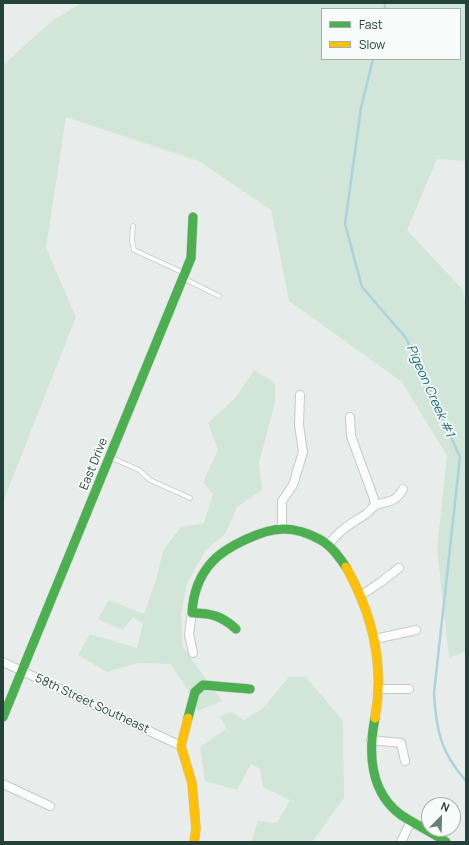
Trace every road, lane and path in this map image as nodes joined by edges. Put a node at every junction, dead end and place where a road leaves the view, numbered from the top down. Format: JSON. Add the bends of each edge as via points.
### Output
{"nodes":[{"id":1,"x":193,"y":217,"type":"dead end"},
{"id":2,"x":133,"y":226,"type":"dead end"},
{"id":3,"x":184,"y":276,"type":"junction"},
{"id":4,"x":219,"y":296,"type":"dead end"},
{"id":5,"x":300,"y":395,"type":"dead end"},
{"id":6,"x":350,"y":417,"type":"dead end"},
{"id":7,"x":109,"y":457,"type":"junction"},
{"id":8,"x":403,"y":488,"type":"dead end"},
{"id":9,"x":190,"y":498,"type":"dead end"},
{"id":10,"x":375,"y":506,"type":"junction"},
{"id":11,"x":282,"y":529,"type":"junction"},
{"id":12,"x":328,"y":545,"type":"junction"},
{"id":13,"x":398,"y":568,"type":"dead end"},
{"id":14,"x":360,"y":596,"type":"junction"},
{"id":15,"x":192,"y":613,"type":"junction"},
{"id":16,"x":236,"y":629,"type":"dead end"},
{"id":17,"x":416,"y":630,"type":"dead end"},
{"id":18,"x":375,"y":639,"type":"junction"},
{"id":19,"x":193,"y":653,"type":"dead end"},
{"id":20,"x":3,"y":662,"type":"edge"},
{"id":21,"x":22,"y":671,"type":"junction"},
{"id":22,"x":250,"y":689,"type":"dead end"},
{"id":23,"x":378,"y":689,"type":"junction"},
{"id":24,"x":409,"y":689,"type":"dead end"},
{"id":25,"x":3,"y":717,"type":"edge"},
{"id":26,"x":372,"y":740,"type":"junction"},
{"id":27,"x":181,"y":746,"type":"junction"},
{"id":28,"x":405,"y":761,"type":"dead end"},
{"id":29,"x":3,"y":784,"type":"edge"},
{"id":30,"x":50,"y":806,"type":"dead end"},
{"id":31,"x":411,"y":821,"type":"junction"},
{"id":32,"x":194,"y":842,"type":"edge"},
{"id":33,"x":401,"y":842,"type":"edge"},
{"id":34,"x":446,"y":842,"type":"edge"}],
"edges":[{"from":1,"to":3,"type":"street","name":"East Drive","via":[[191,258]]},
{"from":2,"to":3,"type":"lane","via":[[134,250]]},
{"from":3,"to":4,"type":"lane"},
{"from":3,"to":7,"type":"street","name":"East Drive"},
{"from":5,"to":11,"type":"street","via":[[299,425],[303,452],[293,485],[282,501]]},
{"from":6,"to":10,"type":"street","via":[[351,436]]},
{"from":7,"to":9,"type":"lane","via":[[139,470],[150,480]]},
{"from":7,"to":21,"type":"street","name":"East Drive"},
{"from":8,"to":10,"type":"street","via":[[398,498]]},
{"from":10,"to":12,"type":"street","via":[[339,531]]},
{"from":11,"to":12,"type":"street","via":[[306,533]]},
{"from":11,"to":15,"type":"street","via":[[262,534],[223,551],[210,564],[196,588]]},
{"from":12,"to":14,"type":"street","via":[[354,581]]},
{"from":13,"to":14,"type":"street"},
{"from":14,"to":18,"type":"street"},
{"from":15,"to":16,"type":"street","via":[[209,613],[225,618]]},
{"from":15,"to":19,"type":"street","via":[[189,634]]},
{"from":17,"to":18,"type":"street"},
{"from":18,"to":23,"type":"street","via":[[378,653]]},
{"from":20,"to":21,"type":"street","name":"58th Street Southeast"},
{"from":21,"to":25,"type":"street","name":"East Drive"},
{"from":21,"to":27,"type":"street","name":"58th Street Southeast"},
{"from":22,"to":27,"type":"street","via":[[203,685],[199,687],[195,692]]},
{"from":23,"to":24,"type":"street"},
{"from":23,"to":26,"type":"street"},
{"from":26,"to":28,"type":"street","via":[[401,743]]},
{"from":26,"to":31,"type":"street","via":[[369,751],[373,772],[382,793],[394,810]]},
{"from":27,"to":32,"type":"street","via":[[192,783],[196,829]]},
{"from":29,"to":30,"type":"street"},
{"from":31,"to":33,"type":"street"},
{"from":31,"to":34,"type":"street"}]}
